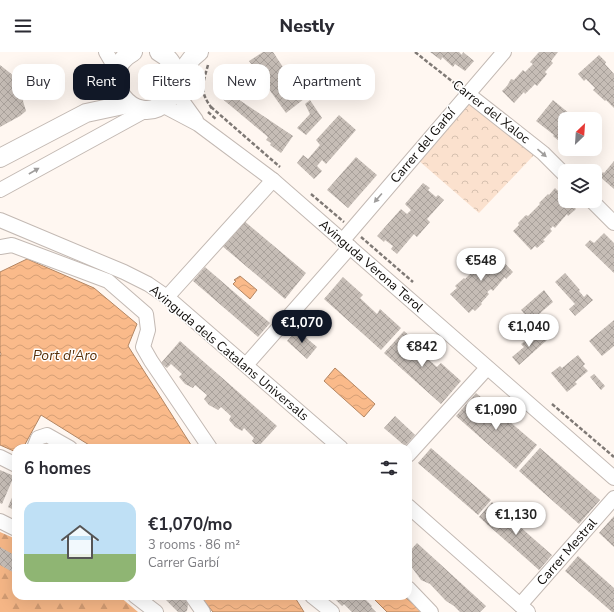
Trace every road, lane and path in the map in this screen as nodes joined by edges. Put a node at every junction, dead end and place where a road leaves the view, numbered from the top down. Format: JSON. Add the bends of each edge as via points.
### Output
{"nodes":[{"id":1,"x":106,"y":52,"type":"edge"},
{"id":2,"x":133,"y":52,"type":"edge"},
{"id":3,"x":162,"y":52,"type":"edge"},
{"id":4,"x":415,"y":52,"type":"edge"},
{"id":5,"x":504,"y":52,"type":"edge"},
{"id":6,"x":204,"y":57,"type":"edge"},
{"id":7,"x":112,"y":64,"type":"edge"},
{"id":8,"x":121,"y":64,"type":"edge"},
{"id":9,"x":172,"y":64,"type":"edge"},
{"id":10,"x":188,"y":64,"type":"edge"},
{"id":11,"x":468,"y":94,"type":"junction"},
{"id":12,"x":100,"y":100,"type":"edge"},
{"id":13,"x":125,"y":100,"type":"edge"},
{"id":14,"x":167,"y":100,"type":"edge"},
{"id":15,"x":182,"y":100,"type":"edge"},
{"id":16,"x":128,"y":104,"type":"junction"},
{"id":17,"x":155,"y":107,"type":"junction"},
{"id":18,"x":86,"y":113,"type":"junction"},
{"id":19,"x":198,"y":124,"type":"junction"},
{"id":20,"x":0,"y":158,"type":"edge"},
{"id":21,"x":558,"y":167,"type":"edge"},
{"id":22,"x":273,"y":180,"type":"junction"},
{"id":23,"x":0,"y":190,"type":"edge"},
{"id":24,"x":599,"y":208,"type":"edge"},
{"id":25,"x":0,"y":220,"type":"edge"},
{"id":26,"x":614,"y":223,"type":"edge"},
{"id":27,"x":346,"y":244,"type":"junction"},
{"id":28,"x":0,"y":247,"type":"edge"},
{"id":29,"x":167,"y":297,"type":"junction"},
{"id":30,"x":246,"y":365,"type":"junction"},
{"id":31,"x":488,"y":368,"type":"junction"},
{"id":32,"x":36,"y":444,"type":"edge"},
{"id":33,"x":63,"y":444,"type":"edge"},
{"id":34,"x":207,"y":444,"type":"edge"},
{"id":35,"x":336,"y":444,"type":"edge"},
{"id":36,"x":412,"y":451,"type":"edge"},
{"id":37,"x":0,"y":457,"type":"edge"},
{"id":38,"x":12,"y":462,"type":"edge"},
{"id":39,"x":614,"y":478,"type":"edge"},
{"id":40,"x":614,"y":498,"type":"edge"},
{"id":41,"x":412,"y":510,"type":"edge"},
{"id":42,"x":0,"y":521,"type":"edge"},
{"id":43,"x":12,"y":527,"type":"edge"},
{"id":44,"x":412,"y":592,"type":"edge"},
{"id":45,"x":140,"y":600,"type":"edge"},
{"id":46,"x":195,"y":600,"type":"edge"},
{"id":47,"x":317,"y":600,"type":"edge"},
{"id":48,"x":524,"y":608,"type":"edge"},
{"id":49,"x":156,"y":612,"type":"edge"},
{"id":50,"x":203,"y":612,"type":"edge"},
{"id":51,"x":332,"y":612,"type":"edge"},
{"id":52,"x":431,"y":612,"type":"edge"}],
"edges":[{"from":1,"to":7,"type":"street"},
{"from":2,"to":8,"type":"main road","via":[[123,59]]},
{"from":3,"to":9,"type":"main road"},
{"from":4,"to":11,"type":"path","name":"Carrer del Xaloc"},
{"from":5,"to":11,"type":"street","name":"Carrer del Garbí"},
{"from":6,"to":10,"type":"main road","via":[[192,58]]},
{"from":6,"to":19,"type":"path","via":[[202,90],[204,99],[211,108]]},
{"from":11,"to":21,"type":"street","name":"Carrer del Xaloc","one_way":true},
{"from":11,"to":27,"type":"street","name":"Carrer del Garbí","one_way":true},
{"from":12,"to":18,"type":"main road"},
{"from":13,"to":16,"type":"main road"},
{"from":14,"to":17,"type":"main road"},
{"from":15,"to":19,"type":"street","name":"Avinguda Verona Terol"},
{"from":16,"to":17,"type":"main road","via":[[137,108]]},
{"from":16,"to":18,"type":"main road"},
{"from":17,"to":19,"type":"street","name":"Avinguda Verona Terol"},
{"from":23,"to":17,"type":"street","one_way":true},
{"from":18,"to":20,"type":"main road"},
{"from":19,"to":22,"type":"street","name":"Avinguda Verona Terol"},
{"from":22,"to":27,"type":"street","name":"Avinguda Verona Terol"},
{"from":22,"to":29,"type":"street"},
{"from":24,"to":26,"type":"street"},
{"from":25,"to":29,"type":"street","name":"Avinguda dels Catalans Universals","via":[[124,272]]},
{"from":27,"to":30,"type":"street","name":"Carrer del Garbí"},
{"from":27,"to":31,"type":"street","name":"Avinguda Verona Terol"},
{"from":28,"to":34,"type":"street","via":[[12,245],[108,281],[146,314],[148,330],[143,347]]},
{"from":29,"to":30,"type":"street","name":"Avinguda dels Catalans Universals"},
{"from":30,"to":35,"type":"street","name":"Avinguda dels Catalans Universals"},
{"from":31,"to":36,"type":"street"},
{"from":31,"to":39,"type":"street","name":"Avinguda Verona Terol"},
{"from":32,"to":33,"type":"street","via":[[38,438],[47,435]]},
{"from":37,"to":38,"type":"street"},
{"from":40,"to":48,"type":"street","name":"Carrer Mestral"},
{"from":41,"to":48,"type":"street"},
{"from":42,"to":43,"type":"street"},
{"from":44,"to":52,"type":"street"},
{"from":45,"to":49,"type":"street"},
{"from":46,"to":50,"type":"street"},
{"from":47,"to":51,"type":"street"}]}
